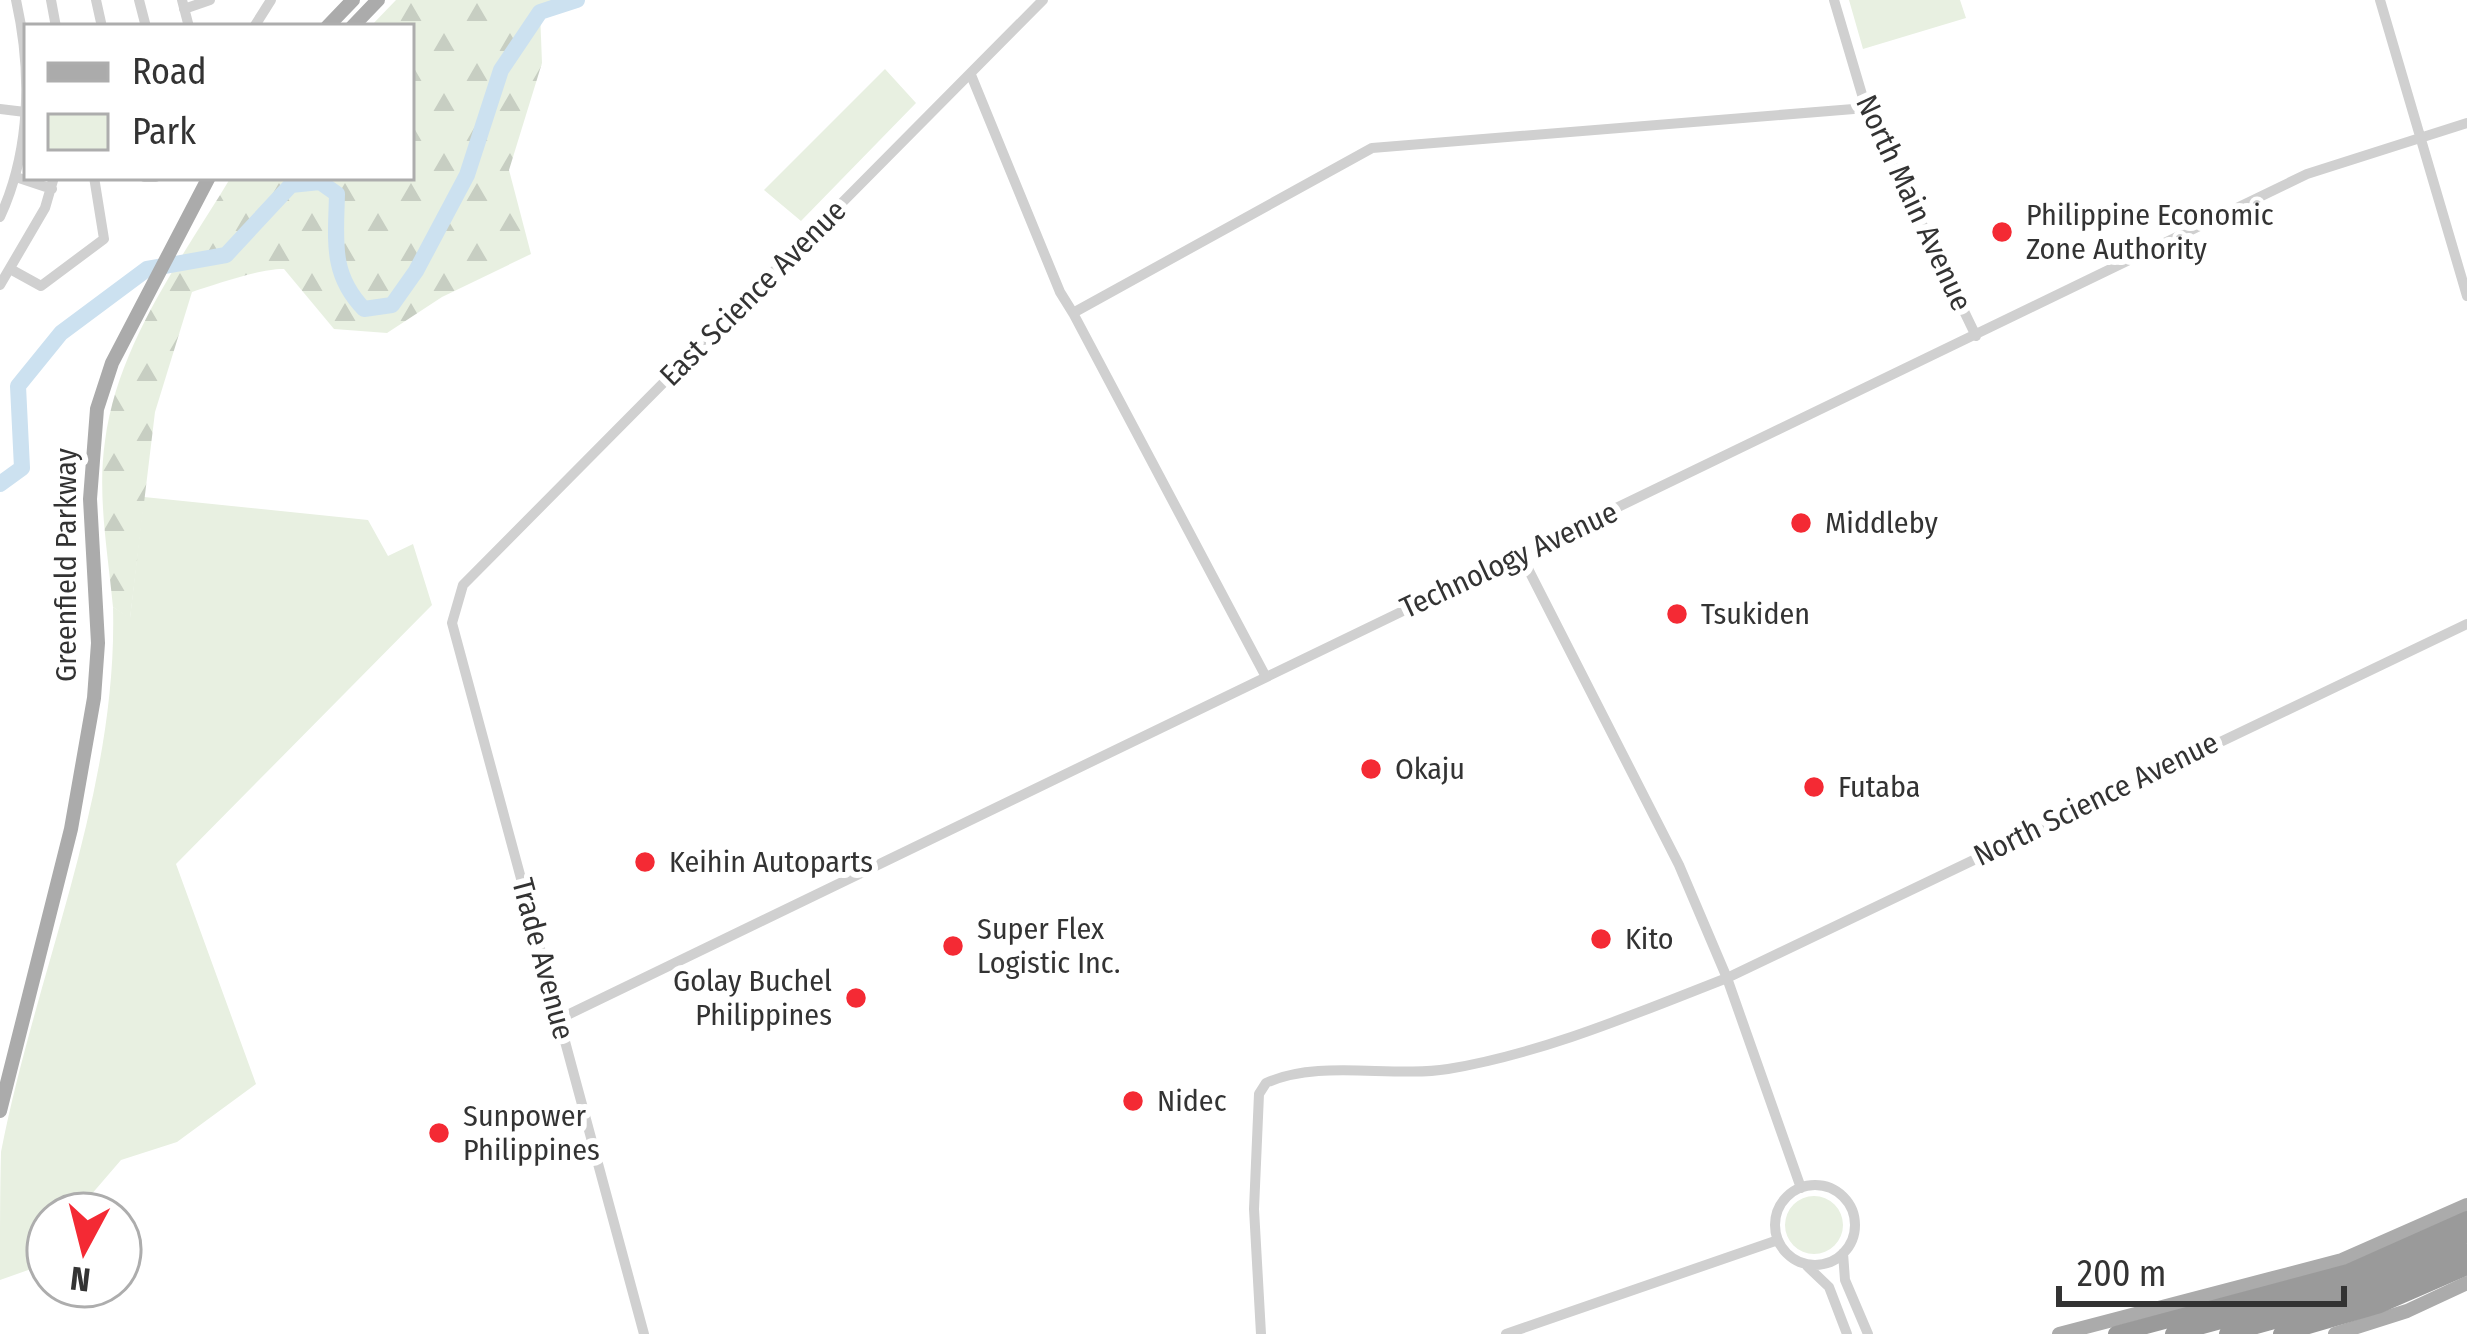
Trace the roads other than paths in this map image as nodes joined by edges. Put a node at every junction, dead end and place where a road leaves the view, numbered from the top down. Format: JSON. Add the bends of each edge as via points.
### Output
{"nodes":[{"id":1,"x":16,"y":0,"type":"edge"},
{"id":2,"x":210,"y":0,"type":"edge"},
{"id":3,"x":353,"y":0,"type":"edge"},
{"id":4,"x":378,"y":0,"type":"edge"},
{"id":5,"x":1042,"y":0,"type":"edge"},
{"id":6,"x":1834,"y":0,"type":"edge"},
{"id":7,"x":2380,"y":0,"type":"edge"},
{"id":8,"x":183,"y":4,"type":"edge"},
{"id":9,"x":330,"y":24,"type":"edge"},
{"id":10,"x":355,"y":24,"type":"edge"},
{"id":11,"x":24,"y":41,"type":"edge"},
{"id":12,"x":971,"y":75,"type":"junction"},
{"id":13,"x":1866,"y":108,"type":"junction"},
{"id":14,"x":2467,"y":123,"type":"edge"},
{"id":15,"x":24,"y":125,"type":"edge"},
{"id":16,"x":2420,"y":136,"type":"junction"},
{"id":17,"x":16,"y":177,"type":"junction"},
{"id":18,"x":24,"y":178,"type":"edge"},
{"id":19,"x":94,"y":180,"type":"edge"},
{"id":20,"x":207,"y":180,"type":"edge"},
{"id":21,"x":53,"y":183,"type":"edge"},
{"id":22,"x":0,"y":217,"type":"edge"},
{"id":23,"x":12,"y":270,"type":"junction"},
{"id":24,"x":0,"y":285,"type":"edge"},
{"id":25,"x":2467,"y":296,"type":"edge"},
{"id":26,"x":1073,"y":313,"type":"junction"},
{"id":27,"x":1976,"y":336,"type":"junction"},
{"id":28,"x":1521,"y":555,"type":"junction"},
{"id":29,"x":463,"y":585,"type":"joint"},
{"id":30,"x":2467,"y":624,"type":"edge"},
{"id":31,"x":1266,"y":677,"type":"junction"},
{"id":32,"x":1727,"y":978,"type":"junction"},
{"id":33,"x":559,"y":1019,"type":"junction"},
{"id":34,"x":0,"y":1111,"type":"edge"},
{"id":35,"x":1802,"y":1188,"type":"junction"},
{"id":36,"x":2467,"y":1205,"type":"edge"},
{"id":37,"x":2467,"y":1220,"type":"edge"},
{"id":38,"x":2467,"y":1235,"type":"edge"},
{"id":39,"x":1778,"y":1240,"type":"junction"},
{"id":40,"x":2467,"y":1252,"type":"edge"},
{"id":41,"x":1843,"y":1253,"type":"junction"},
{"id":42,"x":1805,"y":1263,"type":"junction"},
{"id":43,"x":2467,"y":1267,"type":"edge"},
{"id":44,"x":2467,"y":1283,"type":"edge"},
{"id":45,"x":644,"y":1334,"type":"edge"},
{"id":46,"x":1261,"y":1334,"type":"edge"},
{"id":47,"x":1506,"y":1334,"type":"edge"},
{"id":48,"x":1847,"y":1334,"type":"edge"},
{"id":49,"x":1868,"y":1334,"type":"edge"},
{"id":50,"x":2059,"y":1334,"type":"edge"},
{"id":51,"x":2116,"y":1334,"type":"edge"},
{"id":52,"x":2173,"y":1334,"type":"edge"},
{"id":53,"x":2227,"y":1334,"type":"edge"},
{"id":54,"x":2282,"y":1334,"type":"edge"},
{"id":55,"x":2335,"y":1334,"type":"edge"}],
"edges":[{"from":1,"to":11,"type":"street"},
{"from":2,"to":8,"type":"street"},
{"from":3,"to":9,"type":"main road"},
{"from":4,"to":10,"type":"main road"},
{"from":5,"to":12,"type":"street","name":"East Science Avenue"},
{"from":6,"to":13,"type":"street","name":"North Main Avenue"},
{"from":7,"to":16,"type":"street"},
{"from":12,"to":26,"type":"street"},
{"from":12,"to":29,"type":"street","name":"East Science Avenue"},
{"from":13,"to":26,"type":"street","via":[[1372,148]]},
{"from":13,"to":27,"type":"street","name":"North Main Avenue"},
{"from":14,"to":16,"type":"street","name":"Technology Avenue"},
{"from":15,"to":17,"type":"street"},
{"from":16,"to":25,"type":"street"},
{"from":16,"to":27,"type":"street","name":"Technology Avenue","via":[[2306,174]]},
{"from":17,"to":18,"type":"street"},
{"from":17,"to":22,"type":"street"},
{"from":19,"to":23,"type":"street","via":[[104,238],[41,286]]},
{"from":20,"to":34,"type":"main road","name":"Greenfield Parkway","via":[[112,363],[90,447],[98,643],[88,738]]},
{"from":21,"to":23,"type":"street"},
{"from":23,"to":24,"type":"street"},
{"from":26,"to":31,"type":"street"},
{"from":27,"to":28,"type":"street","name":"Technology Avenue"},
{"from":28,"to":31,"type":"street","name":"Technology Avenue"},
{"from":28,"to":32,"type":"street","via":[[1679,865]]},
{"from":29,"to":33,"type":"street","name":"Trade Avenue","via":[[452,623]]},
{"from":30,"to":32,"type":"street","name":"North Science Avenue"},
{"from":31,"to":33,"type":"street","name":"Technology Avenue"},
{"from":32,"to":35,"type":"street"},
{"from":32,"to":46,"type":"street","name":"North Science Avenue","via":[[1499,1059],[1266,1082],[1254,1209]]},
{"from":33,"to":45,"type":"street","name":"Trade Avenue"},
{"from":35,"to":39,"type":"street","via":[[1779,1207]]},
{"from":35,"to":41,"type":"street","via":[[1828,1188],[1846,1200],[1854,1230]]},
{"from":36,"to":50,"type":"main road","via":[[2342,1260]]},
{"from":37,"to":51,"type":"highway","via":[[2348,1272]]},
{"from":38,"to":52,"type":"highway","via":[[2357,1284]]},
{"from":39,"to":42,"type":"street"},
{"from":39,"to":47,"type":"street"},
{"from":40,"to":53,"type":"highway","via":[[2362,1298]]},
{"from":41,"to":42,"type":"street"},
{"from":41,"to":49,"type":"street","via":[[1845,1280]]},
{"from":42,"to":48,"type":"street","via":[[1829,1287]]},
{"from":43,"to":54,"type":"highway","via":[[2380,1305]]},
{"from":44,"to":55,"type":"main road"}]}
